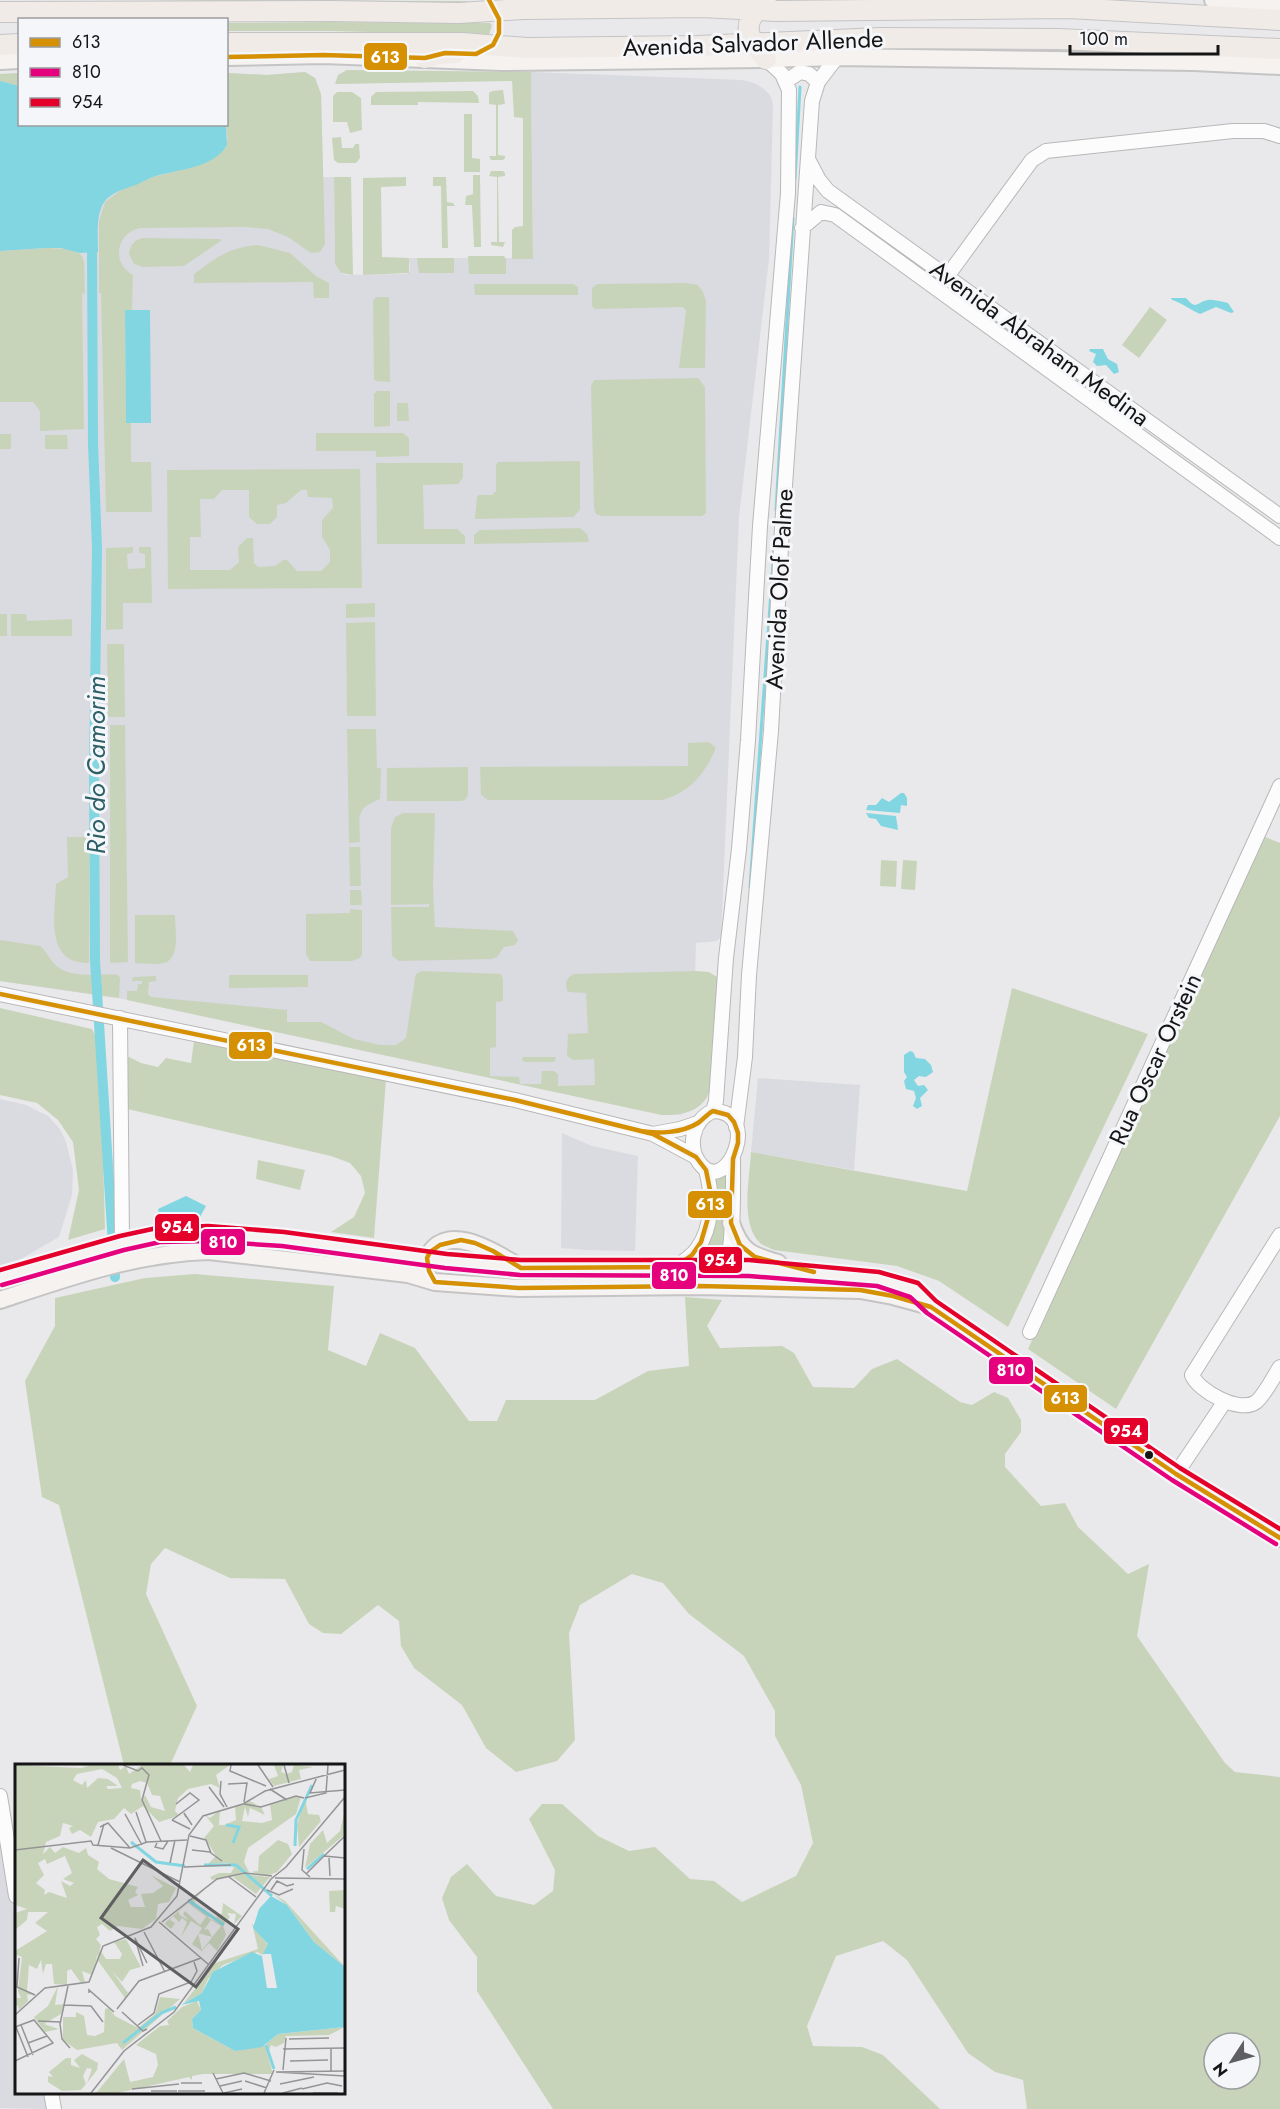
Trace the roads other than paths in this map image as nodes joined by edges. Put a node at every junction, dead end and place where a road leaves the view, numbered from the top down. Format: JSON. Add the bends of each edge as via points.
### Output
{"nodes":[{"id":1,"x":801,"y":0,"type":"edge"},
{"id":2,"x":1213,"y":0,"type":"edge"},
{"id":3,"x":1280,"y":4,"type":"edge"},
{"id":4,"x":493,"y":5,"type":"edge"},
{"id":5,"x":758,"y":9,"type":"junction"},
{"id":6,"x":0,"y":12,"type":"edge"},
{"id":7,"x":1280,"y":20,"type":"edge"},
{"id":8,"x":228,"y":42,"type":"edge"},
{"id":9,"x":18,"y":44,"type":"edge"},
{"id":10,"x":0,"y":45,"type":"edge"},
{"id":11,"x":493,"y":45,"type":"junction"},
{"id":12,"x":1280,"y":49,"type":"edge"},
{"id":13,"x":760,"y":52,"type":"junction"},
{"id":14,"x":228,"y":57,"type":"edge"},
{"id":15,"x":837,"y":57,"type":"junction"},
{"id":16,"x":425,"y":58,"type":"junction"},
{"id":17,"x":18,"y":60,"type":"edge"},
{"id":18,"x":0,"y":61,"type":"edge"},
{"id":19,"x":1280,"y":66,"type":"edge"},
{"id":20,"x":786,"y":81,"type":"junction"},
{"id":21,"x":818,"y":82,"type":"junction"},
{"id":22,"x":1280,"y":136,"type":"edge"},
{"id":23,"x":809,"y":161,"type":"junction"},
{"id":24,"x":802,"y":228,"type":"junction"},
{"id":25,"x":947,"y":276,"type":"junction"},
{"id":26,"x":938,"y":289,"type":"junction"},
{"id":27,"x":1097,"y":383,"type":"junction"},
{"id":28,"x":1088,"y":399,"type":"junction"},
{"id":29,"x":1166,"y":434,"type":"junction"},
{"id":30,"x":1185,"y":447,"type":"junction"},
{"id":31,"x":1155,"y":448,"type":"junction"},
{"id":32,"x":1175,"y":462,"type":"junction"},
{"id":33,"x":1280,"y":516,"type":"edge"},
{"id":34,"x":1280,"y":538,"type":"edge"},
{"id":35,"x":1280,"y":786,"type":"edge"},
{"id":36,"x":0,"y":994,"type":"edge"},
{"id":37,"x":116,"y":1017,"type":"junction"},
{"id":38,"x":713,"y":1111,"type":"junction"},
{"id":39,"x":698,"y":1123,"type":"junction"},
{"id":40,"x":736,"y":1127,"type":"junction"},
{"id":41,"x":653,"y":1134,"type":"junction"},
{"id":42,"x":696,"y":1157,"type":"junction"},
{"id":43,"x":733,"y":1159,"type":"junction"},
{"id":44,"x":706,"y":1170,"type":"junction"},
{"id":45,"x":731,"y":1223,"type":"junction"},
{"id":46,"x":1280,"y":1234,"type":"edge"},
{"id":47,"x":119,"y":1243,"type":"junction"},
{"id":48,"x":427,"y":1258,"type":"junction"},
{"id":49,"x":675,"y":1267,"type":"junction"},
{"id":50,"x":724,"y":1268,"type":"junction"},
{"id":51,"x":808,"y":1272,"type":"junction"},
{"id":52,"x":0,"y":1278,"type":"edge"},
{"id":53,"x":435,"y":1282,"type":"junction"},
{"id":54,"x":699,"y":1286,"type":"junction"},
{"id":55,"x":0,"y":1300,"type":"edge"},
{"id":56,"x":931,"y":1306,"type":"junction"},
{"id":57,"x":1030,"y":1332,"type":"dead end"},
{"id":58,"x":1280,"y":1367,"type":"edge"},
{"id":59,"x":1225,"y":1401,"type":"junction"},
{"id":60,"x":1176,"y":1474,"type":"junction"},
{"id":61,"x":1280,"y":1538,"type":"edge"},
{"id":62,"x":0,"y":1796,"type":"edge"},
{"id":63,"x":15,"y":1890,"type":"edge"},
{"id":64,"x":51,"y":2094,"type":"edge"},
{"id":65,"x":54,"y":2109,"type":"edge"}],
"edges":[{"from":1,"to":5,"type":"highway","via":[[774,0]]},
{"from":2,"to":3,"type":"main road"},
{"from":4,"to":5,"type":"highway","name":"Avenida Salvador Allende"},
{"from":4,"to":6,"type":"highway","name":"Avenida Salvador Allende","via":[[459,13]]},
{"from":4,"to":11,"type":"highway","via":[[500,29]]},
{"from":5,"to":7,"type":"highway","name":"Avenida Salvador Allende","via":[[1069,8]]},
{"from":5,"to":13,"type":"highway","via":[[748,31]]},
{"from":8,"to":11,"type":"highway","name":"Avenida Salvador Allende"},
{"from":9,"to":10,"type":"highway"},
{"from":11,"to":13,"type":"highway","name":"Avenida Salvador Allende"},
{"from":11,"to":16,"type":"highway","via":[[476,54],[445,53]]},
{"from":12,"to":13,"type":"highway","name":"Avenida Salvador Allende","via":[[1059,39],[880,38]]},
{"from":13,"to":15,"type":"main road","name":"Avenida Salvador Allende"},
{"from":13,"to":16,"type":"main road","name":"Avenida Salvador Allende","via":[[501,62]]},
{"from":13,"to":20,"type":"street"},
{"from":14,"to":16,"type":"main road","name":"Avenida Salvador Allende"},
{"from":15,"to":19,"type":"main road","name":"Avenida Salvador Allende"},
{"from":15,"to":21,"type":"street","name":"Avenida Olof Palme"},
{"from":17,"to":18,"type":"main road"},
{"from":20,"to":21,"type":"street","via":[[800,72]]},
{"from":20,"to":38,"type":"street","name":"Avenida Olof Palme","via":[[788,193],[760,526],[748,740]]},
{"from":21,"to":23,"type":"street","name":"Avenida Olof Palme","via":[[812,101]]},
{"from":22,"to":25,"type":"street","via":[[1264,131],[1233,131],[1046,151],[1032,160]]},
{"from":23,"to":24,"type":"street","name":"Avenida Olof Palme"},
{"from":23,"to":25,"type":"street","name":"Avenida Abraham Medina","via":[[828,191]]},
{"from":24,"to":26,"type":"street","name":"Avenida Abraham Medina","via":[[821,212],[835,215]]},
{"from":24,"to":40,"type":"street","name":"Avenida Olof Palme","via":[[771,730]]},
{"from":25,"to":26,"type":"street"},
{"from":25,"to":27,"type":"street","name":"Avenida Abraham Medina"},
{"from":26,"to":28,"type":"street","name":"Avenida Abraham Medina"},
{"from":27,"to":28,"type":"street"},
{"from":27,"to":29,"type":"street","name":"Avenida Abraham Medina"},
{"from":28,"to":31,"type":"street","name":"Avenida Abraham Medina"},
{"from":29,"to":30,"type":"street","name":"Avenida Abraham Medina"},
{"from":29,"to":31,"type":"street","via":[[1165,442]]},
{"from":30,"to":32,"type":"street","via":[[1176,452]]},
{"from":30,"to":33,"type":"street","name":"Avenida Abraham Medina"},
{"from":31,"to":32,"type":"street","name":"Avenida Abraham Medina"},
{"from":32,"to":34,"type":"street","name":"Avenida Abraham Medina"},
{"from":35,"to":57,"type":"street","name":"Rua Oscar Orstein"},
{"from":36,"to":37,"type":"street"},
{"from":37,"to":41,"type":"street","via":[[515,1100]]},
{"from":37,"to":47,"type":"street"},
{"from":38,"to":39,"type":"street"},
{"from":38,"to":40,"type":"street","via":[[728,1115]]},
{"from":39,"to":41,"type":"street"},
{"from":39,"to":42,"type":"street","via":[[693,1137]]},
{"from":40,"to":43,"type":"street","via":[[738,1143]]},
{"from":41,"to":42,"type":"street"},
{"from":42,"to":44,"type":"street"},
{"from":43,"to":44,"type":"street","via":[[721,1169]]},
{"from":43,"to":45,"type":"street"},
{"from":44,"to":49,"type":"street","via":[[711,1211],[704,1233],[692,1255]]},
{"from":45,"to":50,"type":"street","via":[[731,1247]]},
{"from":45,"to":51,"type":"main road","via":[[747,1252]]},
{"from":46,"to":59,"type":"street","via":[[1192,1375],[1196,1383]]},
{"from":47,"to":48,"type":"main road","via":[[159,1235],[207,1233]]},
{"from":47,"to":52,"type":"main road"},
{"from":48,"to":49,"type":"main road","via":[[440,1245],[461,1240],[493,1251],[521,1269]]},
{"from":48,"to":53,"type":"main road"},
{"from":49,"to":50,"type":"main road"},
{"from":50,"to":51,"type":"main road"},
{"from":50,"to":54,"type":"street"},
{"from":51,"to":56,"type":"main road","via":[[898,1284],[914,1290]]},
{"from":53,"to":54,"type":"main road","via":[[519,1288]]},
{"from":53,"to":55,"type":"main road","via":[[408,1274],[209,1251],[178,1252],[94,1269]]},
{"from":54,"to":56,"type":"main road","via":[[860,1290]]},
{"from":56,"to":60,"type":"main road"},
{"from":58,"to":59,"type":"street","via":[[1257,1401],[1243,1406]]},
{"from":59,"to":60,"type":"street"},
{"from":60,"to":61,"type":"main road"},
{"from":62,"to":63,"type":"street"},
{"from":64,"to":65,"type":"street"}]}
